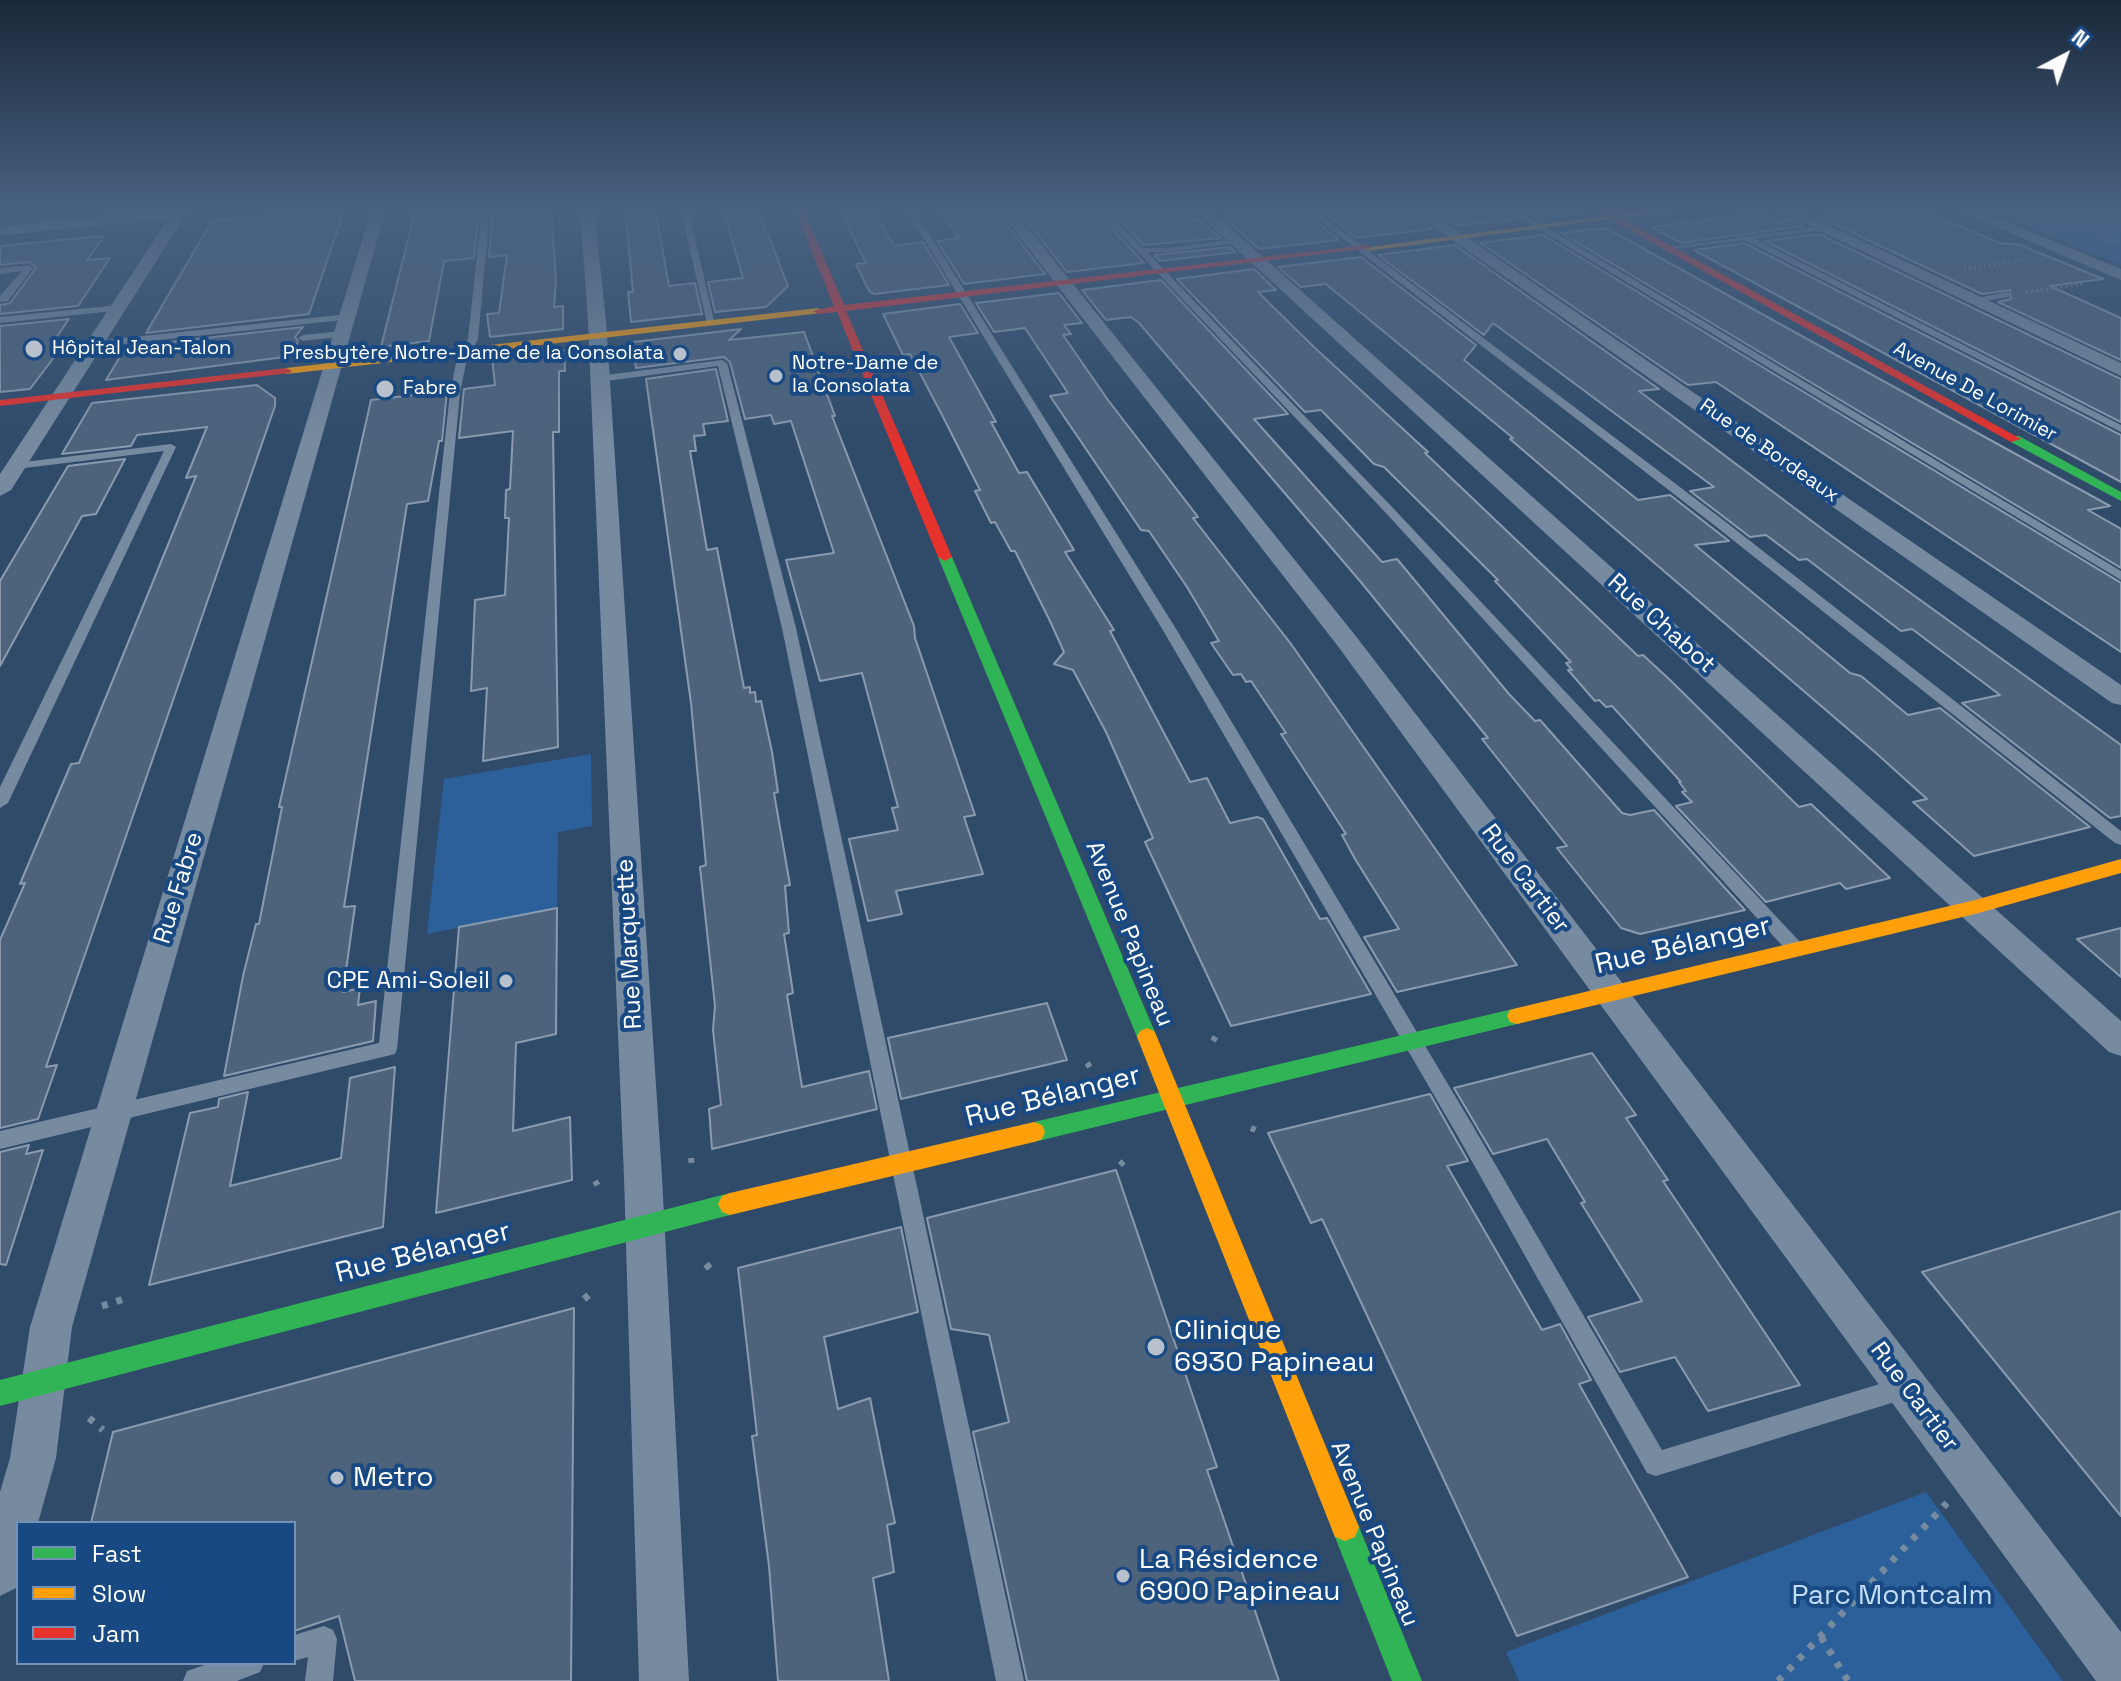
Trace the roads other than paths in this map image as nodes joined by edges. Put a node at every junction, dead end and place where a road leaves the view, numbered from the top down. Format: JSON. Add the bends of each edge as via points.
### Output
{"nodes":[{"id":1,"x":15,"y":286,"type":"edge"},
{"id":2,"x":133,"y":286,"type":"edge"},
{"id":3,"x":357,"y":286,"type":"edge"},
{"id":4,"x":478,"y":286,"type":"edge"},
{"id":5,"x":593,"y":286,"type":"edge"},
{"id":6,"x":703,"y":286,"type":"edge"},
{"id":7,"x":833,"y":286,"type":"edge"},
{"id":8,"x":957,"y":286,"type":"edge"},
{"id":9,"x":1032,"y":286,"type":"edge"},
{"id":10,"x":1067,"y":286,"type":"edge"},
{"id":11,"x":1174,"y":286,"type":"edge"},
{"id":12,"x":1286,"y":286,"type":"edge"},
{"id":13,"x":1411,"y":286,"type":"edge"},
{"id":14,"x":1528,"y":286,"type":"edge"},
{"id":15,"x":1639,"y":286,"type":"edge"},
{"id":16,"x":1738,"y":286,"type":"edge"},
{"id":17,"x":1842,"y":286,"type":"edge"},
{"id":18,"x":1944,"y":286,"type":"edge"},
{"id":19,"x":962,"y":294,"type":"junction"},
{"id":20,"x":2006,"y":295,"type":"road end"},
{"id":21,"x":0,"y":299,"type":"edge"},
{"id":22,"x":1972,"y":300,"type":"junction"},
{"id":23,"x":119,"y":308,"type":"junction"},
{"id":24,"x":842,"y":308,"type":"junction"},
{"id":25,"x":348,"y":317,"type":"junction"},
{"id":26,"x":0,"y":320,"type":"edge"},
{"id":27,"x":712,"y":323,"type":"junction"},
{"id":28,"x":343,"y":334,"type":"junction"},
{"id":29,"x":597,"y":336,"type":"junction"},
{"id":30,"x":303,"y":338,"type":"dead end"},
{"id":31,"x":96,"y":344,"type":"junction"},
{"id":32,"x":467,"y":351,"type":"junction"},
{"id":33,"x":335,"y":366,"type":"junction"},
{"id":34,"x":2121,"y":370,"type":"edge"},
{"id":35,"x":599,"y":379,"type":"junction"},
{"id":36,"x":62,"y":396,"type":"junction"},
{"id":37,"x":0,"y":403,"type":"edge"},
{"id":38,"x":2121,"y":429,"type":"edge"},
{"id":39,"x":12,"y":464,"type":"edge"},
{"id":40,"x":0,"y":490,"type":"edge"},
{"id":41,"x":2121,"y":497,"type":"edge"},
{"id":42,"x":2121,"y":576,"type":"edge"},
{"id":43,"x":2121,"y":697,"type":"edge"},
{"id":44,"x":0,"y":803,"type":"edge"},
{"id":45,"x":2121,"y":839,"type":"edge"},
{"id":46,"x":2121,"y":866,"type":"edge"},
{"id":47,"x":1975,"y":907,"type":"junction"},
{"id":48,"x":1795,"y":948,"type":"junction"},
{"id":49,"x":1611,"y":992,"type":"junction"},
{"id":50,"x":1411,"y":1040,"type":"junction"},
{"id":51,"x":2121,"y":1042,"type":"edge"},
{"id":52,"x":1171,"y":1097,"type":"junction"},
{"id":53,"x":111,"y":1115,"type":"junction"},
{"id":54,"x":0,"y":1140,"type":"edge"},
{"id":55,"x":901,"y":1163,"type":"junction"},
{"id":56,"x":646,"y":1226,"type":"junction"},
{"id":57,"x":44,"y":1380,"type":"junction"},
{"id":58,"x":1907,"y":1388,"type":"junction"},
{"id":59,"x":0,"y":1393,"type":"edge"},
{"id":60,"x":0,"y":1572,"type":"edge"},
{"id":61,"x":296,"y":1647,"type":"edge"},
{"id":62,"x":245,"y":1665,"type":"edge"},
{"id":63,"x":2121,"y":1673,"type":"edge"},
{"id":64,"x":197,"y":1681,"type":"edge"},
{"id":65,"x":319,"y":1681,"type":"edge"},
{"id":66,"x":664,"y":1681,"type":"edge"},
{"id":67,"x":1010,"y":1681,"type":"edge"},
{"id":68,"x":1407,"y":1681,"type":"edge"}],
"edges":[{"from":1,"to":21,"type":"lane"},
{"from":2,"to":23,"type":"street"},
{"from":3,"to":25,"type":"street","name":"Rue Fabre"},
{"from":4,"to":32,"type":"lane"},
{"from":5,"to":29,"type":"street","name":"Rue Marquette"},
{"from":6,"to":27,"type":"lane"},
{"from":7,"to":24,"type":"main road","name":"Avenue Papineau"},
{"from":8,"to":19,"type":"lane"},
{"from":9,"to":19,"type":"main road"},
{"from":10,"to":49,"type":"street","name":"Rue Cartier","via":[[1346,640]]},
{"from":11,"to":48,"type":"lane"},
{"from":12,"to":47,"type":"street","name":"Rue Chabot"},
{"from":13,"to":45,"type":"lane"},
{"from":14,"to":43,"type":"street","name":"Rue de Bordeaux"},
{"from":15,"to":42,"type":"lane"},
{"from":16,"to":41,"type":"main road","name":"Avenue De Lorimier"},
{"from":17,"to":38,"type":"lane"},
{"from":18,"to":22,"type":"street"},
{"from":19,"to":24,"type":"main road"},
{"from":19,"to":50,"type":"lane","via":[[1175,638]]},
{"from":20,"to":22,"type":"lane"},
{"from":22,"to":34,"type":"street"},
{"from":23,"to":26,"type":"lane"},
{"from":23,"to":31,"type":"street"},
{"from":24,"to":27,"type":"main road"},
{"from":24,"to":52,"type":"main road","name":"Avenue Papineau"},
{"from":25,"to":28,"type":"street","name":"Rue Fabre"},
{"from":25,"to":31,"type":"lane"},
{"from":27,"to":29,"type":"main road"},
{"from":28,"to":30,"type":"lane"},
{"from":28,"to":33,"type":"street","name":"Rue Fabre"},
{"from":29,"to":32,"type":"main road"},
{"from":29,"to":35,"type":"street","name":"Rue Marquette"},
{"from":31,"to":36,"type":"street"},
{"from":32,"to":33,"type":"main road"},
{"from":32,"to":53,"type":"lane","via":[[455,393],[388,1049]]},
{"from":33,"to":36,"type":"main road"},
{"from":33,"to":53,"type":"street","name":"Rue Fabre"},
{"from":35,"to":55,"type":"lane","via":[[722,363],[789,628]]},
{"from":35,"to":56,"type":"street","name":"Rue Marquette"},
{"from":36,"to":37,"type":"main road"},
{"from":36,"to":39,"type":"street"},
{"from":39,"to":40,"type":"street"},
{"from":39,"to":44,"type":"lane","via":[[171,447]]},
{"from":46,"to":47,"type":"main road","name":"Rue Bélanger"},
{"from":47,"to":48,"type":"main road","name":"Rue Bélanger"},
{"from":47,"to":51,"type":"street","name":"Rue Chabot"},
{"from":48,"to":49,"type":"main road","name":"Rue Bélanger"},
{"from":49,"to":50,"type":"main road","name":"Rue Bélanger"},
{"from":49,"to":58,"type":"street","name":"Rue Cartier"},
{"from":50,"to":52,"type":"main road","name":"Rue Bélanger"},
{"from":50,"to":58,"type":"lane","via":[[1656,1464]]},
{"from":52,"to":55,"type":"main road","name":"Rue Bélanger"},
{"from":52,"to":68,"type":"main road","name":"Avenue Papineau"},
{"from":53,"to":54,"type":"lane"},
{"from":53,"to":57,"type":"street","name":"Rue Fabre","via":[[51,1327]]},
{"from":55,"to":56,"type":"main road","name":"Rue Bélanger"},
{"from":55,"to":67,"type":"lane"},
{"from":56,"to":57,"type":"main road","name":"Rue Bélanger"},
{"from":56,"to":66,"type":"street","name":"Rue Marquette"},
{"from":57,"to":59,"type":"main road","name":"Rue Bélanger"},
{"from":57,"to":60,"type":"street","name":"Rue Fabre","via":[[33,1458]]},
{"from":58,"to":63,"type":"street","name":"Rue Cartier"},
{"from":61,"to":65,"type":"lane","via":[[324,1639]]},
{"from":62,"to":64,"type":"lane"}]}
